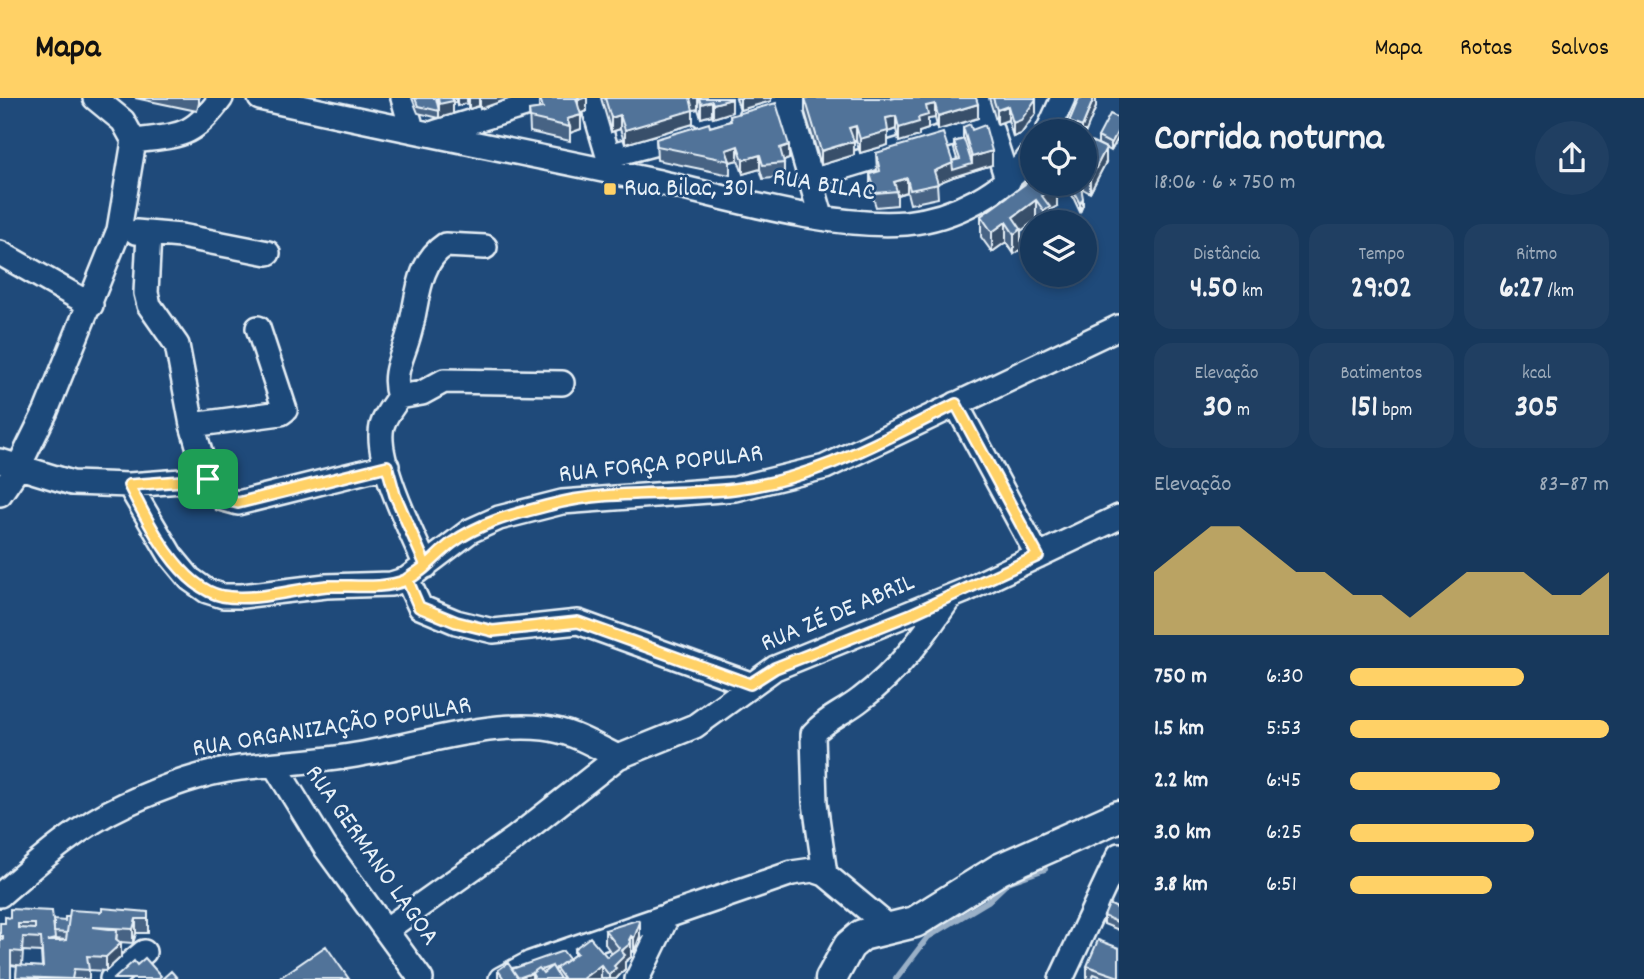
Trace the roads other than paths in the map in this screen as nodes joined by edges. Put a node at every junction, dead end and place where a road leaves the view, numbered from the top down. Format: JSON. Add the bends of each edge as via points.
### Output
{"nodes":[{"id":1,"x":95,"y":98,"type":"edge"},
{"id":2,"x":220,"y":98,"type":"edge"},
{"id":3,"x":403,"y":98,"type":"edge"},
{"id":4,"x":548,"y":98,"type":"edge"},
{"id":5,"x":591,"y":98,"type":"edge"},
{"id":6,"x":981,"y":98,"type":"edge"},
{"id":7,"x":1063,"y":98,"type":"edge"},
{"id":8,"x":278,"y":100,"type":"edge"},
{"id":9,"x":795,"y":100,"type":"edge"},
{"id":10,"x":1053,"y":119,"type":"edge"},
{"id":11,"x":730,"y":123,"type":"edge"},
{"id":12,"x":988,"y":123,"type":"junction"},
{"id":13,"x":423,"y":131,"type":"junction"},
{"id":14,"x":706,"y":131,"type":"edge"},
{"id":15,"x":134,"y":141,"type":"junction"},
{"id":16,"x":611,"y":164,"type":"junction"},
{"id":17,"x":1020,"y":167,"type":"edge"},
{"id":18,"x":810,"y":177,"type":"junction"},
{"id":19,"x":1007,"y":182,"type":"junction"},
{"id":20,"x":821,"y":216,"type":"junction"},
{"id":21,"x":119,"y":230,"type":"junction"},
{"id":22,"x":149,"y":233,"type":"junction"},
{"id":23,"x":485,"y":247,"type":"dead end"},
{"id":24,"x":0,"y":253,"type":"edge"},
{"id":25,"x":268,"y":253,"type":"dead end"},
{"id":26,"x":91,"y":305,"type":"junction"},
{"id":27,"x":1119,"y":327,"type":"edge"},
{"id":28,"x":258,"y":328,"type":"dead end"},
{"id":29,"x":562,"y":383,"type":"dead end"},
{"id":30,"x":399,"y":397,"type":"junction"},
{"id":31,"x":956,"y":404,"type":"junction"},
{"id":32,"x":192,"y":425,"type":"junction"},
{"id":33,"x":9,"y":465,"type":"edge"},
{"id":34,"x":387,"y":466,"type":"junction"},
{"id":35,"x":208,"y":479,"type":"junction"},
{"id":36,"x":129,"y":485,"type":"junction"},
{"id":37,"x":0,"y":494,"type":"edge"},
{"id":38,"x":1119,"y":517,"type":"edge"},
{"id":39,"x":1038,"y":556,"type":"junction"},
{"id":40,"x":417,"y":573,"type":"junction"},
{"id":41,"x":951,"y":597,"type":"junction"},
{"id":42,"x":750,"y":684,"type":"junction"},
{"id":43,"x":618,"y":757,"type":"junction"},
{"id":44,"x":275,"y":766,"type":"junction"},
{"id":45,"x":1119,"y":816,"type":"edge"},
{"id":46,"x":1119,"y":855,"type":"edge"},
{"id":47,"x":824,"y":874,"type":"junction"},
{"id":48,"x":0,"y":895,"type":"edge"},
{"id":49,"x":668,"y":915,"type":"junction"},
{"id":50,"x":890,"y":928,"type":"junction"},
{"id":51,"x":387,"y":929,"type":"junction"},
{"id":52,"x":144,"y":952,"type":"dead end"},
{"id":53,"x":112,"y":979,"type":"edge"},
{"id":54,"x":421,"y":979,"type":"edge"},
{"id":55,"x":501,"y":979,"type":"edge"},
{"id":56,"x":637,"y":979,"type":"edge"},
{"id":57,"x":831,"y":979,"type":"edge"},
{"id":58,"x":1061,"y":979,"type":"edge"}],
"edges":[{"from":1,"to":15,"type":"street","via":[[123,121]]},
{"from":2,"to":15,"type":"street","via":[[204,121],[186,134]]},
{"from":3,"to":13,"type":"street"},
{"from":4,"to":13,"type":"street"},
{"from":5,"to":16,"type":"street"},
{"from":6,"to":12,"type":"street"},
{"from":7,"to":10,"type":"street"},
{"from":8,"to":13,"type":"street","name":"RUA BILAC"},
{"from":9,"to":11,"type":"street"},
{"from":9,"to":18,"type":"street"},
{"from":12,"to":18,"type":"street"},
{"from":12,"to":19,"type":"street"},
{"from":13,"to":16,"type":"street","name":"RUA BILAC"},
{"from":14,"to":16,"type":"street","via":[[639,146]]},
{"from":15,"to":21,"type":"street"},
{"from":16,"to":20,"type":"street","name":"RUA BILAC"},
{"from":17,"to":19,"type":"street","name":"RUA BILAC"},
{"from":18,"to":20,"type":"street"},
{"from":19,"to":20,"type":"street","name":"RUA BILAC","via":[[947,214],[910,222],[883,224]]},
{"from":21,"to":22,"type":"street"},
{"from":21,"to":26,"type":"street"},
{"from":22,"to":25,"type":"street"},
{"from":22,"to":32,"type":"street","via":[[146,293],[177,345]]},
{"from":23,"to":30,"type":"street","via":[[445,245],[431,259],[415,295],[410,331],[395,372]]},
{"from":24,"to":26,"type":"street"},
{"from":26,"to":33,"type":"street","via":[[47,411]]},
{"from":27,"to":31,"type":"street","name":"RUA FORÇA POPULAR"},
{"from":28,"to":32,"type":"street","via":[[285,410]]},
{"from":29,"to":30,"type":"street","via":[[444,381],[422,393]]},
{"from":30,"to":34,"type":"street","via":[[383,423],[380,438]]},
{"from":31,"to":39,"type":"street"},
{"from":31,"to":40,"type":"street","name":"RUA FORÇA POPULAR","via":[[825,467],[774,482],[562,502],[499,518],[470,531]]},
{"from":32,"to":35,"type":"street"},
{"from":33,"to":36,"type":"street","via":[[72,483]]},
{"from":33,"to":37,"type":"street"},
{"from":34,"to":35,"type":"street","via":[[238,503],[223,499]]},
{"from":34,"to":40,"type":"street"},
{"from":35,"to":36,"type":"street"},
{"from":36,"to":40,"type":"street","name":"RUA FORÇA POPULAR","via":[[171,556],[206,591],[223,596],[391,584]]},
{"from":38,"to":39,"type":"street","name":"RUA ZÉ DE ABRIL"},
{"from":39,"to":41,"type":"street","name":"RUA ZÉ DE ABRIL"},
{"from":40,"to":42,"type":"street","via":[[419,607],[456,622],[493,631],[578,622]]},
{"from":41,"to":42,"type":"street","name":"RUA ZÉ DE ABRIL","via":[[775,668]]},
{"from":41,"to":47,"type":"street","via":[[885,679],[813,734],[814,803]]},
{"from":42,"to":43,"type":"street","name":"RUA ZÉ DE ABRIL","via":[[695,726]]},
{"from":43,"to":44,"type":"street","name":"RUA ORGANIZAÇÃO POPULAR","via":[[563,731],[527,728]]},
{"from":43,"to":51,"type":"street","name":"RUA ZÉ DE ABRIL","via":[[514,839]]},
{"from":44,"to":48,"type":"street","name":"RUA ORGANIZAÇÃO POPULAR","via":[[200,776],[122,805],[75,833]]},
{"from":44,"to":51,"type":"street","name":"RUA GERMANO LAGOA","via":[[325,847]]},
{"from":45,"to":50,"type":"street","via":[[1038,850],[915,922]]},
{"from":46,"to":58,"type":"street"},
{"from":47,"to":49,"type":"street","via":[[813,870],[773,878]]},
{"from":47,"to":50,"type":"street"},
{"from":49,"to":55,"type":"street","via":[[531,963]]},
{"from":49,"to":56,"type":"street"},
{"from":50,"to":57,"type":"street","via":[[862,935],[849,946]]},
{"from":51,"to":54,"type":"street","name":"RUA GERMANO LAGOA"},
{"from":52,"to":53,"type":"street"}]}
